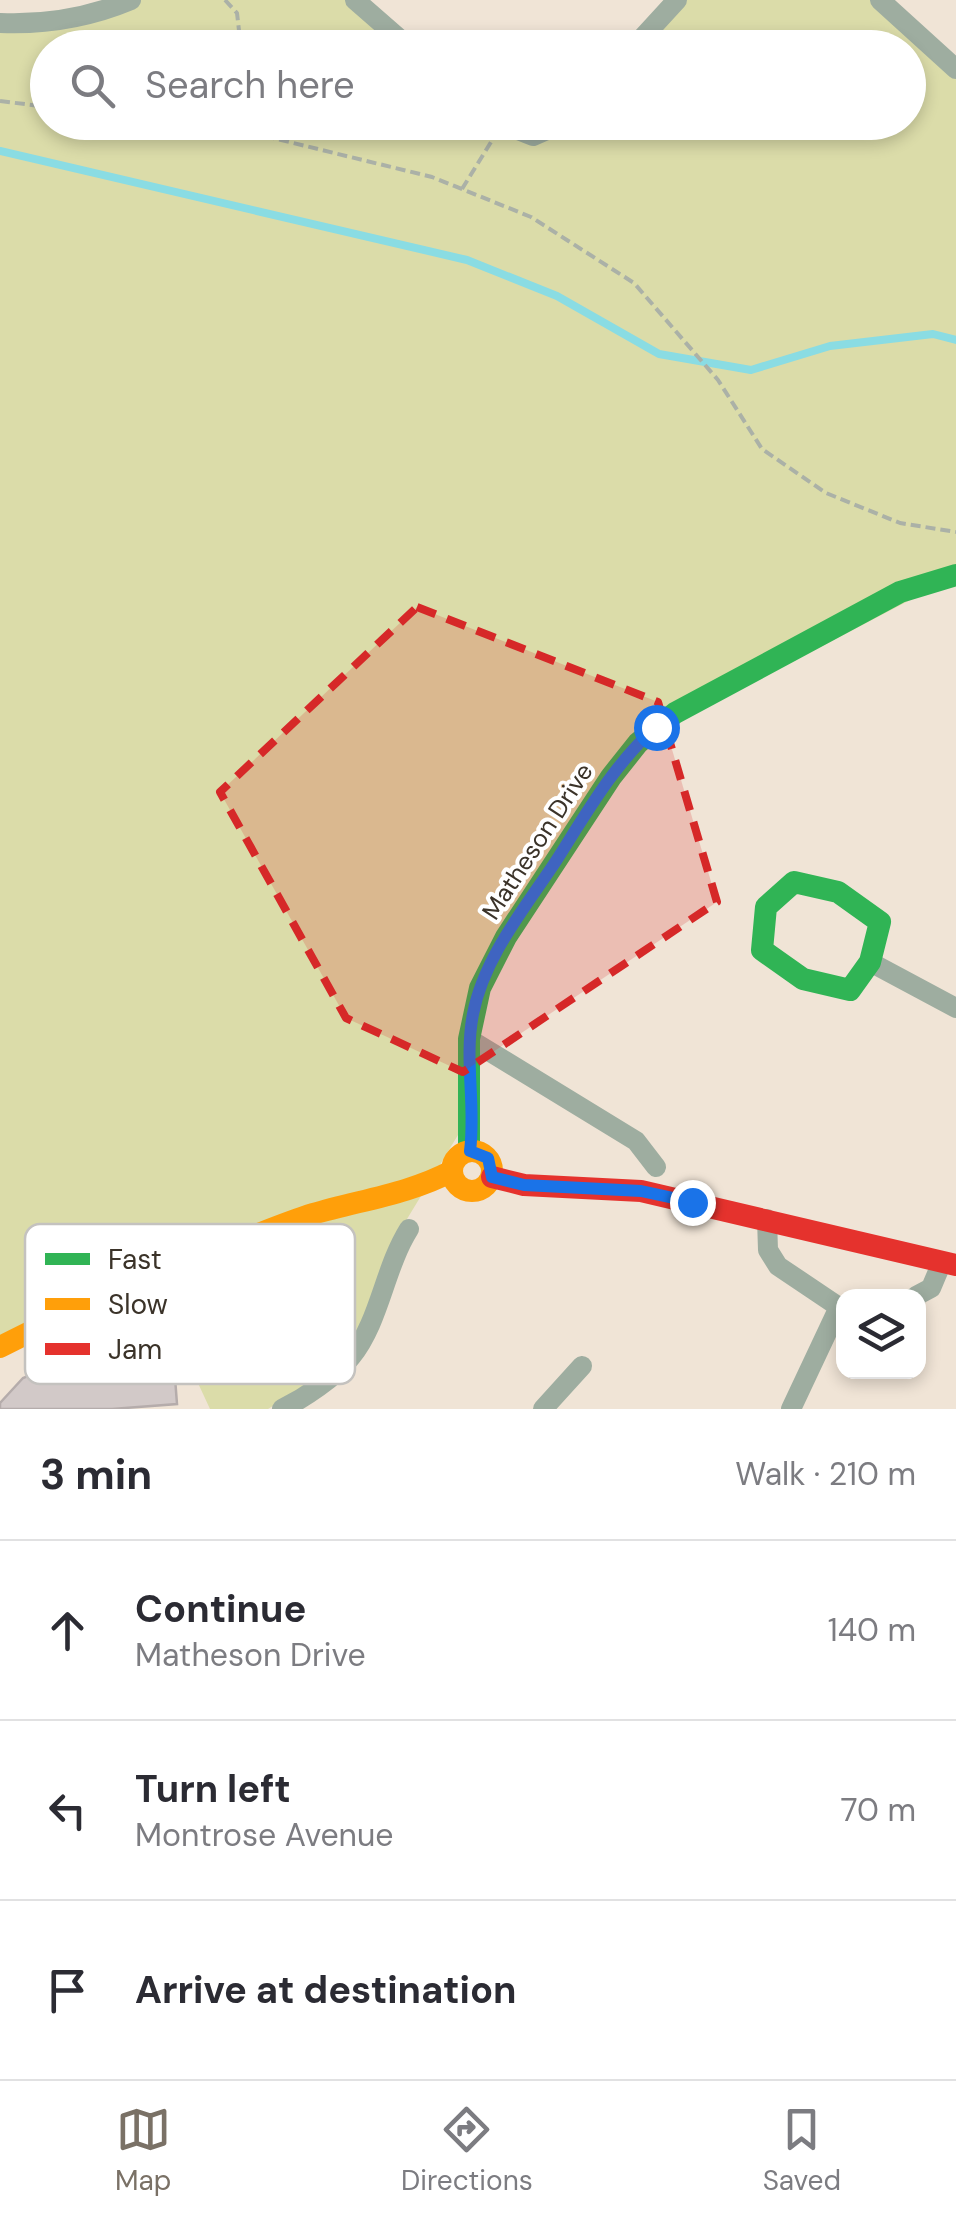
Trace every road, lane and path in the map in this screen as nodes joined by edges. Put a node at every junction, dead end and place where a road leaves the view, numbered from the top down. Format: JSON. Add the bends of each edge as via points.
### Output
{"nodes":[{"id":1,"x":131,"y":0,"type":"edge"},
{"id":2,"x":225,"y":0,"type":"edge"},
{"id":3,"x":355,"y":0,"type":"edge"},
{"id":4,"x":880,"y":0,"type":"edge"},
{"id":5,"x":664,"y":4,"type":"edge"},
{"id":6,"x":0,"y":23,"type":"edge"},
{"id":7,"x":239,"y":30,"type":"edge"},
{"id":8,"x":389,"y":30,"type":"edge"},
{"id":9,"x":646,"y":30,"type":"edge"},
{"id":10,"x":913,"y":30,"type":"edge"},
{"id":11,"x":926,"y":42,"type":"edge"},
{"id":12,"x":956,"y":69,"type":"edge"},
{"id":13,"x":0,"y":102,"type":"edge"},
{"id":14,"x":30,"y":105,"type":"edge"},
{"id":15,"x":290,"y":140,"type":"edge"},
{"id":16,"x":491,"y":140,"type":"edge"},
{"id":17,"x":462,"y":189,"type":"junction"},
{"id":18,"x":956,"y":532,"type":"edge"},
{"id":19,"x":956,"y":575,"type":"edge"},
{"id":20,"x":870,"y":962,"type":"junction"},
{"id":21,"x":956,"y":1008,"type":"edge"},
{"id":22,"x":469,"y":1039,"type":"junction"},
{"id":23,"x":470,"y":1151,"type":"junction"},
{"id":24,"x":656,"y":1167,"type":"dead end"},
{"id":25,"x":452,"y":1170,"type":"junction"},
{"id":26,"x":492,"y":1177,"type":"junction"},
{"id":27,"x":429,"y":1182,"type":"junction"},
{"id":28,"x":421,"y":1205,"type":"dead end"},
{"id":29,"x":767,"y":1219,"type":"junction"},
{"id":30,"x":285,"y":1224,"type":"edge"},
{"id":31,"x":409,"y":1229,"type":"dead end"},
{"id":32,"x":949,"y":1264,"type":"edge"},
{"id":33,"x":926,"y":1291,"type":"edge"},
{"id":34,"x":836,"y":1303,"type":"edge"},
{"id":35,"x":836,"y":1316,"type":"edge"},
{"id":36,"x":25,"y":1334,"type":"edge"},
{"id":37,"x":0,"y":1347,"type":"edge"},
{"id":38,"x":355,"y":1349,"type":"edge"},
{"id":39,"x":582,"y":1366,"type":"dead end"},
{"id":40,"x":319,"y":1384,"type":"edge"},
{"id":41,"x":282,"y":1409,"type":"edge"},
{"id":42,"x":543,"y":1409,"type":"edge"},
{"id":43,"x":791,"y":1409,"type":"edge"}],
"edges":[{"from":1,"to":6,"type":"street","via":[[94,16]]},
{"from":2,"to":7,"type":"path","via":[[237,13]]},
{"from":3,"to":8,"type":"street"},
{"from":4,"to":10,"type":"street"},
{"from":5,"to":9,"type":"street"},
{"from":11,"to":12,"type":"street"},
{"from":13,"to":14,"type":"path"},
{"from":15,"to":17,"type":"path"},
{"from":16,"to":17,"type":"path"},
{"from":17,"to":18,"type":"path","via":[[531,216],[634,283],[714,376],[762,448],[826,494],[900,523]]},
{"from":19,"to":22,"type":"street","name":"Matheson Drive","via":[[900,592],[675,713],[638,743],[506,937],[480,988]]},
{"from":20,"to":20,"type":"street","via":[[880,922],[838,892],[794,882],[766,906],[762,950],[803,979],[850,990]]},
{"from":20,"to":21,"type":"street"},
{"from":22,"to":23,"type":"street","name":"Matheson Drive"},
{"from":22,"to":24,"type":"street","via":[[636,1141]]},
{"from":23,"to":25,"type":"street"},
{"from":23,"to":26,"type":"street","via":[[488,1158]]},
{"from":25,"to":26,"type":"street","via":[[460,1188],[472,1192]]},
{"from":25,"to":27,"type":"street"},
{"from":26,"to":29,"type":"street","via":[[641,1191]]},
{"from":27,"to":28,"type":"street"},
{"from":27,"to":30,"type":"street"},
{"from":29,"to":32,"type":"street"},
{"from":29,"to":34,"type":"street","via":[[768,1250],[778,1266]]},
{"from":31,"to":38,"type":"street"},
{"from":32,"to":33,"type":"street"},
{"from":35,"to":43,"type":"street"},
{"from":36,"to":37,"type":"street"},
{"from":39,"to":42,"type":"street"},
{"from":40,"to":41,"type":"street"}]}
